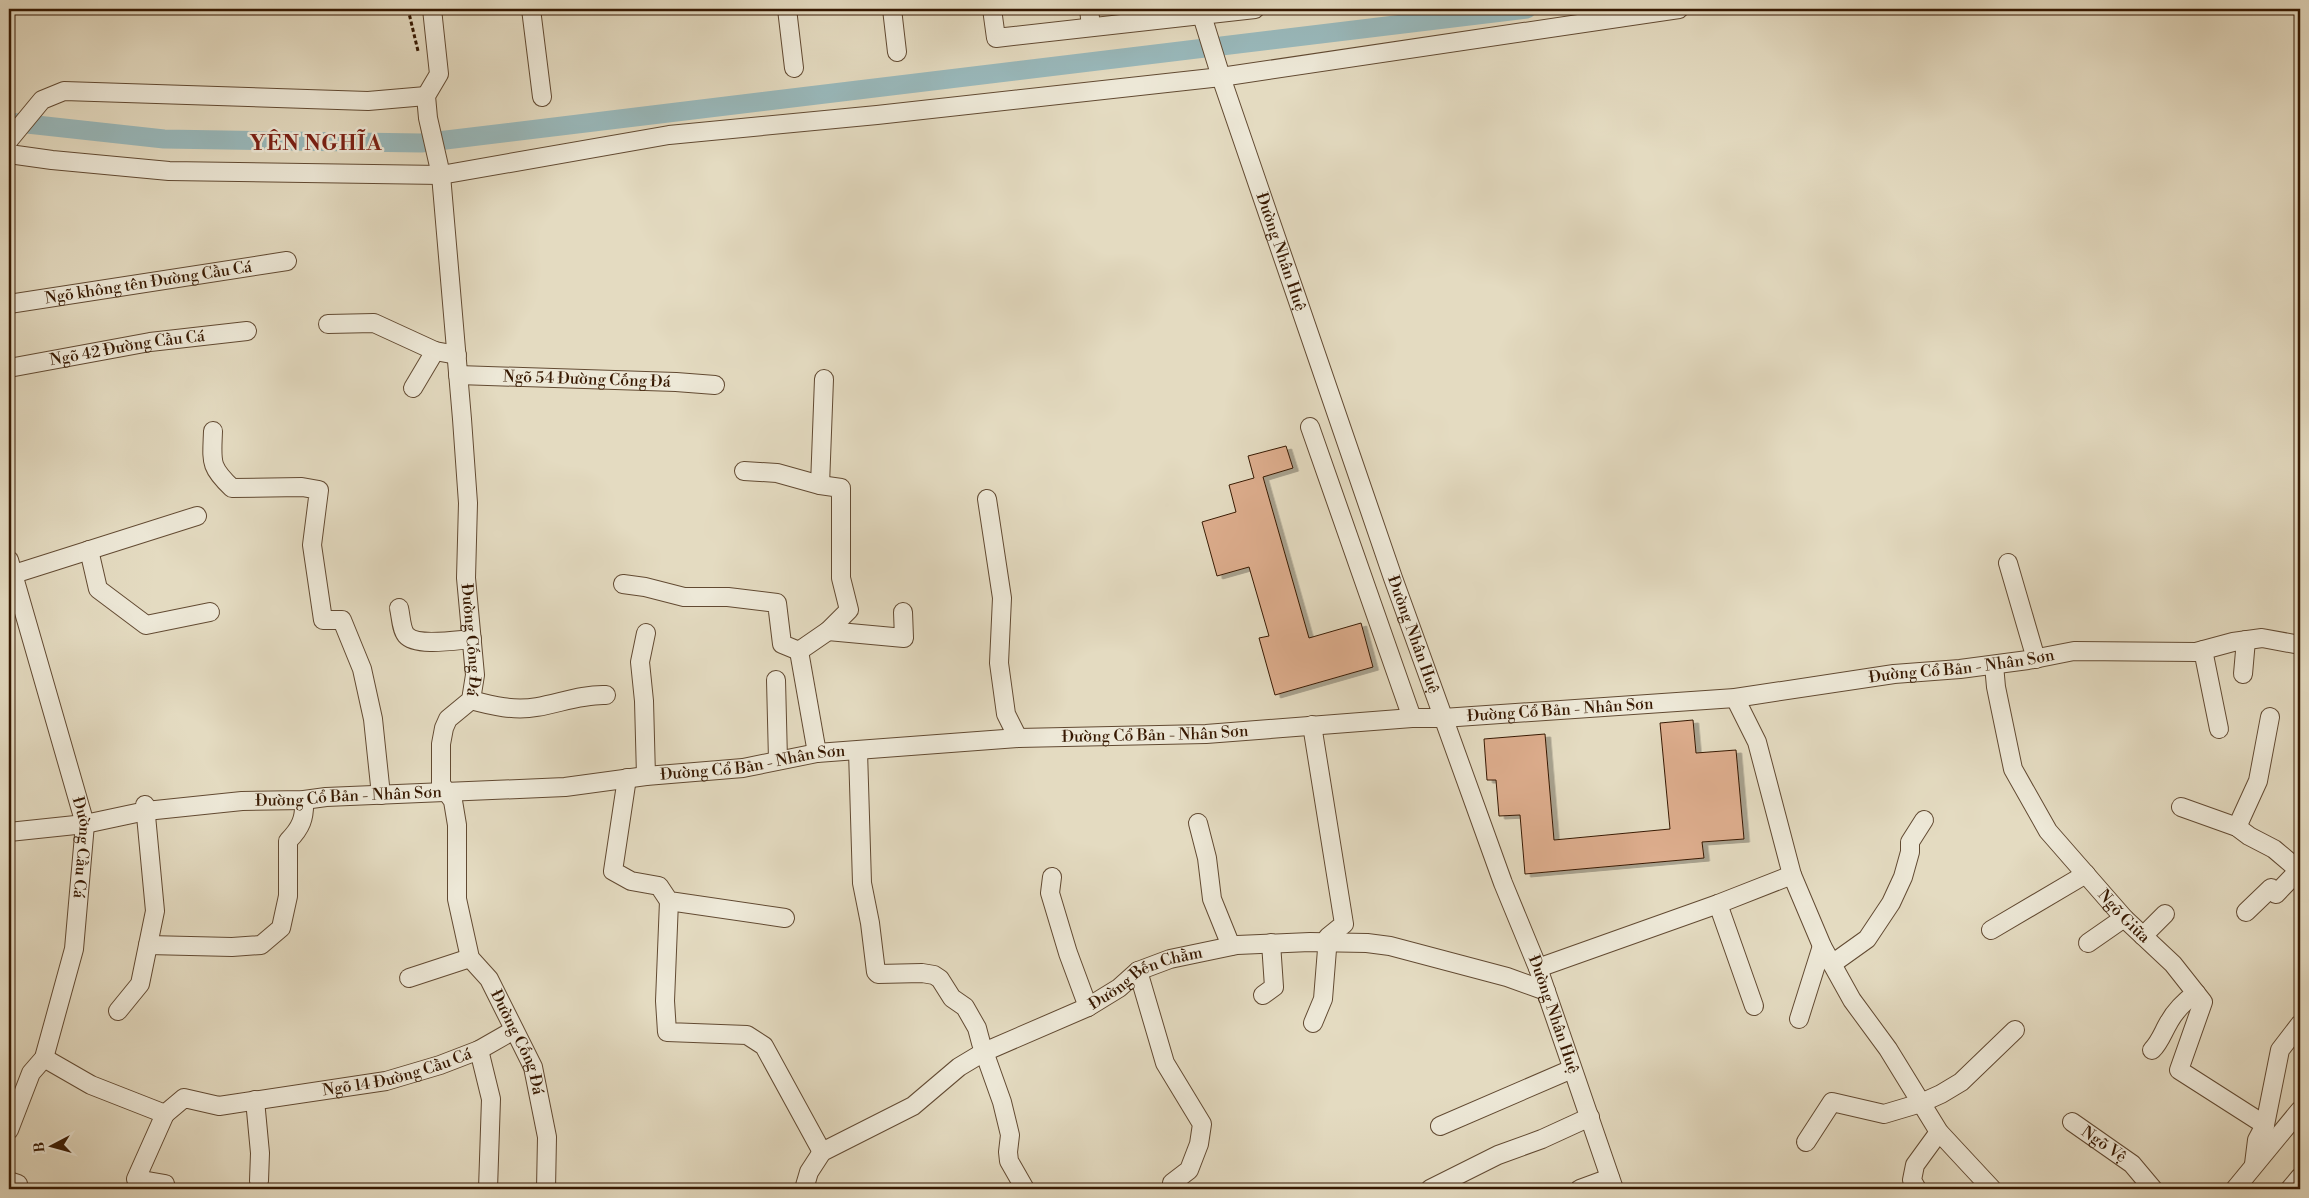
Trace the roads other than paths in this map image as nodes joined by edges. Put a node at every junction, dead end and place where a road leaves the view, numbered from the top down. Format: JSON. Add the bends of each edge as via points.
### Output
{"nodes":[{"id":1,"x":432,"y":9,"type":"edge"},
{"id":2,"x":531,"y":9,"type":"edge"},
{"id":3,"x":787,"y":9,"type":"edge"},
{"id":4,"x":892,"y":9,"type":"edge"},
{"id":5,"x":992,"y":9,"type":"edge"},
{"id":6,"x":1089,"y":9,"type":"edge"},
{"id":7,"x":1255,"y":9,"type":"edge"},
{"id":8,"x":1678,"y":9,"type":"edge"},
{"id":9,"x":1200,"y":12,"type":"edge"},
{"id":10,"x":1092,"y":27,"type":"junction"},
{"id":11,"x":897,"y":52,"type":"dead end"},
{"id":12,"x":794,"y":68,"type":"dead end"},
{"id":13,"x":1221,"y":77,"type":"junction"},
{"id":14,"x":426,"y":96,"type":"junction"},
{"id":15,"x":542,"y":97,"type":"dead end"},
{"id":16,"x":9,"y":140,"type":"edge"},
{"id":17,"x":9,"y":154,"type":"edge"},
{"id":18,"x":441,"y":175,"type":"junction"},
{"id":19,"x":287,"y":261,"type":"dead end"},
{"id":20,"x":9,"y":304,"type":"edge"},
{"id":21,"x":328,"y":324,"type":"dead end"},
{"id":22,"x":247,"y":331,"type":"dead end"},
{"id":23,"x":435,"y":351,"type":"junction"},
{"id":24,"x":457,"y":355,"type":"junction"},
{"id":25,"x":9,"y":368,"type":"edge"},
{"id":26,"x":458,"y":375,"type":"junction"},
{"id":27,"x":824,"y":379,"type":"dead end"},
{"id":28,"x":715,"y":385,"type":"dead end"},
{"id":29,"x":413,"y":388,"type":"dead end"},
{"id":30,"x":1310,"y":428,"type":"dead end"},
{"id":31,"x":213,"y":432,"type":"dead end"},
{"id":32,"x":744,"y":471,"type":"dead end"},
{"id":33,"x":820,"y":485,"type":"junction"},
{"id":34,"x":987,"y":499,"type":"dead end"},
{"id":35,"x":197,"y":516,"type":"dead end"},
{"id":36,"x":89,"y":550,"type":"junction"},
{"id":37,"x":2008,"y":563,"type":"dead end"},
{"id":38,"x":11,"y":567,"type":"edge"},
{"id":39,"x":1393,"y":578,"type":"junction"},
{"id":40,"x":623,"y":584,"type":"dead end"},
{"id":41,"x":1365,"y":588,"type":"junction"},
{"id":42,"x":399,"y":608,"type":"dead end"},
{"id":43,"x":210,"y":612,"type":"dead end"},
{"id":44,"x":903,"y":612,"type":"dead end"},
{"id":45,"x":828,"y":631,"type":"junction"},
{"id":46,"x":646,"y":633,"type":"dead end"},
{"id":47,"x":472,"y":639,"type":"junction"},
{"id":48,"x":2246,"y":640,"type":"junction"},
{"id":49,"x":2300,"y":645,"type":"edge"},
{"id":50,"x":2203,"y":650,"type":"junction"},
{"id":51,"x":799,"y":651,"type":"junction"},
{"id":52,"x":2036,"y":659,"type":"junction"},
{"id":53,"x":1994,"y":665,"type":"junction"},
{"id":54,"x":2243,"y":674,"type":"dead end"},
{"id":55,"x":776,"y":680,"type":"dead end"},
{"id":56,"x":606,"y":695,"type":"dead end"},
{"id":57,"x":1735,"y":698,"type":"junction"},
{"id":58,"x":471,"y":700,"type":"junction"},
{"id":59,"x":2270,"y":717,"type":"dead end"},
{"id":60,"x":1412,"y":718,"type":"junction"},
{"id":61,"x":1443,"y":718,"type":"junction"},
{"id":62,"x":1312,"y":725,"type":"junction"},
{"id":63,"x":2219,"y":730,"type":"dead end"},
{"id":64,"x":1018,"y":738,"type":"junction"},
{"id":65,"x":858,"y":751,"type":"junction"},
{"id":66,"x":817,"y":753,"type":"junction"},
{"id":67,"x":778,"y":760,"type":"junction"},
{"id":68,"x":646,"y":776,"type":"junction"},
{"id":69,"x":627,"y":778,"type":"junction"},
{"id":70,"x":444,"y":791,"type":"junction"},
{"id":71,"x":381,"y":795,"type":"junction"},
{"id":72,"x":304,"y":800,"type":"junction"},
{"id":73,"x":2181,"y":807,"type":"dead end"},
{"id":74,"x":146,"y":808,"type":"junction"},
{"id":75,"x":1924,"y":820,"type":"dead end"},
{"id":76,"x":1198,"y":823,"type":"dead end"},
{"id":77,"x":85,"y":824,"type":"junction"},
{"id":78,"x":2237,"y":827,"type":"junction"},
{"id":79,"x":9,"y":832,"type":"edge"},
{"id":80,"x":2300,"y":870,"type":"edge"},
{"id":81,"x":1792,"y":874,"type":"junction"},
{"id":82,"x":2086,"y":874,"type":"junction"},
{"id":83,"x":1052,"y":876,"type":"dead end"},
{"id":84,"x":669,"y":901,"type":"junction"},
{"id":85,"x":1718,"y":904,"type":"junction"},
{"id":86,"x":2246,"y":912,"type":"dead end"},
{"id":87,"x":2165,"y":914,"type":"dead end"},
{"id":88,"x":785,"y":918,"type":"dead end"},
{"id":89,"x":2124,"y":918,"type":"junction"},
{"id":90,"x":1991,"y":930,"type":"dead end"},
{"id":91,"x":2143,"y":936,"type":"junction"},
{"id":92,"x":1328,"y":942,"type":"junction"},
{"id":93,"x":2088,"y":943,"type":"dead end"},
{"id":94,"x":1271,"y":944,"type":"junction"},
{"id":95,"x":148,"y":945,"type":"junction"},
{"id":96,"x":1231,"y":946,"type":"junction"},
{"id":97,"x":1822,"y":946,"type":"junction"},
{"id":98,"x":470,"y":958,"type":"junction"},
{"id":99,"x":1832,"y":964,"type":"junction"},
{"id":100,"x":1538,"y":968,"type":"junction"},
{"id":101,"x":1138,"y":971,"type":"junction"},
{"id":102,"x":409,"y":978,"type":"dead end"},
{"id":103,"x":1546,"y":991,"type":"junction"},
{"id":104,"x":2196,"y":993,"type":"junction"},
{"id":105,"x":1263,"y":995,"type":"dead end"},
{"id":106,"x":1754,"y":1006,"type":"dead end"},
{"id":107,"x":1088,"y":1007,"type":"junction"},
{"id":108,"x":118,"y":1011,"type":"dead end"},
{"id":109,"x":1799,"y":1019,"type":"dead end"},
{"id":110,"x":1314,"y":1023,"type":"dead end"},
{"id":111,"x":2300,"y":1024,"type":"edge"},
{"id":112,"x":514,"y":1030,"type":"junction"},
{"id":113,"x":2015,"y":1030,"type":"dead end"},
{"id":114,"x":479,"y":1050,"type":"junction"},
{"id":115,"x":2152,"y":1050,"type":"dead end"},
{"id":116,"x":984,"y":1052,"type":"junction"},
{"id":117,"x":44,"y":1058,"type":"junction"},
{"id":118,"x":1572,"y":1069,"type":"junction"},
{"id":119,"x":16,"y":1096,"type":"edge"},
{"id":120,"x":255,"y":1100,"type":"junction"},
{"id":121,"x":1921,"y":1103,"type":"junction"},
{"id":122,"x":2300,"y":1110,"type":"edge"},
{"id":123,"x":166,"y":1114,"type":"junction"},
{"id":124,"x":1590,"y":1116,"type":"junction"},
{"id":125,"x":2072,"y":1122,"type":"dead end"},
{"id":126,"x":2265,"y":1125,"type":"junction"},
{"id":127,"x":1440,"y":1126,"type":"dead end"},
{"id":128,"x":9,"y":1130,"type":"edge"},
{"id":129,"x":1939,"y":1132,"type":"junction"},
{"id":130,"x":1806,"y":1142,"type":"dead end"},
{"id":131,"x":822,"y":1152,"type":"junction"},
{"id":132,"x":2254,"y":1164,"type":"junction"},
{"id":133,"x":2300,"y":1177,"type":"edge"},
{"id":134,"x":9,"y":1181,"type":"edge"},
{"id":135,"x":259,"y":1181,"type":"dead end"},
{"id":136,"x":1612,"y":1183,"type":"edge"},
{"id":137,"x":16,"y":1189,"type":"edge"},
{"id":138,"x":166,"y":1189,"type":"edge"},
{"id":139,"x":488,"y":1189,"type":"edge"},
{"id":140,"x":546,"y":1189,"type":"edge"},
{"id":141,"x":804,"y":1189,"type":"edge"},
{"id":142,"x":1025,"y":1189,"type":"edge"},
{"id":143,"x":1175,"y":1189,"type":"edge"},
{"id":144,"x":1430,"y":1189,"type":"edge"},
{"id":145,"x":1580,"y":1189,"type":"edge"},
{"id":146,"x":1917,"y":1189,"type":"edge"},
{"id":147,"x":1992,"y":1189,"type":"edge"},
{"id":148,"x":2153,"y":1189,"type":"edge"},
{"id":149,"x":2235,"y":1189,"type":"edge"},
{"id":150,"x":2290,"y":1189,"type":"edge"}],
"edges":[{"from":1,"to":14,"type":"street","via":[[439,74]]},
{"from":2,"to":15,"type":"street"},
{"from":3,"to":12,"type":"street"},
{"from":4,"to":11,"type":"street"},
{"from":5,"to":10,"type":"street","via":[[996,38]]},
{"from":6,"to":10,"type":"street"},
{"from":7,"to":9,"type":"street"},
{"from":8,"to":13,"type":"street"},
{"from":9,"to":10,"type":"street"},
{"from":9,"to":13,"type":"street","name":"Đường Nhân Huệ"},
{"from":13,"to":18,"type":"street","via":[[877,116],[669,134]]},
{"from":13,"to":39,"type":"street","name":"Đường Nhân Huệ"},
{"from":14,"to":16,"type":"street","via":[[368,101],[64,91],[42,100]]},
{"from":14,"to":18,"type":"street","name":"Đường Cống Đá"},
{"from":17,"to":18,"type":"street","via":[[169,172]]},
{"from":18,"to":24,"type":"street","name":"Đường Cống Đá"},
{"from":19,"to":20,"type":"street","name":"Ngõ không tên Đường Cầu Cá"},
{"from":21,"to":23,"type":"street","via":[[374,323]]},
{"from":22,"to":25,"type":"street","name":"Ngõ 42 Đường Cầu Cá","via":[[150,342]]},
{"from":23,"to":24,"type":"street"},
{"from":23,"to":29,"type":"street"},
{"from":24,"to":26,"type":"street","name":"Đường Cống Đá"},
{"from":26,"to":28,"type":"street","name":"Ngõ 54 Đường Cống Đá"},
{"from":26,"to":47,"type":"street","name":"Đường Cống Đá","via":[[468,504],[466,578]]},
{"from":27,"to":33,"type":"street"},
{"from":30,"to":41,"type":"street"},
{"from":31,"to":71,"type":"street","via":[[212,459],[216,473],[232,488],[302,487],[319,490],[312,545],[323,620],[342,620],[362,669],[373,719]]},
{"from":32,"to":33,"type":"street","via":[[777,473]]},
{"from":33,"to":45,"type":"street","via":[[841,488],[841,578],[850,610]]},
{"from":34,"to":64,"type":"street","via":[[1002,598],[999,663],[1006,714]]},
{"from":35,"to":36,"type":"street"},
{"from":36,"to":38,"type":"street"},
{"from":36,"to":43,"type":"street","via":[[98,589],[146,625]]},
{"from":37,"to":52,"type":"street"},
{"from":38,"to":77,"type":"street","name":"Đường Cầu Cá"},
{"from":39,"to":41,"type":"street"},
{"from":39,"to":61,"type":"street","name":"Đường Nhân Huệ"},
{"from":40,"to":51,"type":"street","via":[[684,597],[728,597],[777,603],[782,644]]},
{"from":41,"to":60,"type":"street"},
{"from":42,"to":47,"type":"street","via":[[405,633],[412,640]]},
{"from":44,"to":45,"type":"street","via":[[904,638]]},
{"from":45,"to":51,"type":"street"},
{"from":46,"to":68,"type":"street","via":[[640,662]]},
{"from":47,"to":58,"type":"street","name":"Đường Cống Đá","via":[[475,676]]},
{"from":48,"to":49,"type":"street","name":"Đường Cổ Bản - Nhân Sơn","via":[[2262,638]]},
{"from":48,"to":50,"type":"street","name":"Đường Cổ Bản - Nhân Sơn"},
{"from":48,"to":54,"type":"street"},
{"from":50,"to":52,"type":"street","name":"Đường Cổ Bản - Nhân Sơn","via":[[2074,652]]},
{"from":50,"to":63,"type":"street"},
{"from":51,"to":66,"type":"street"},
{"from":52,"to":53,"type":"street","name":"Đường Cổ Bản - Nhân Sơn"},
{"from":53,"to":57,"type":"street","name":"Đường Cổ Bản - Nhân Sơn","via":[[1894,674]]},
{"from":53,"to":82,"type":"street","name":"Ngõ Giữa","via":[[2013,769],[2048,831]]},
{"from":55,"to":67,"type":"street"},
{"from":56,"to":58,"type":"street","via":[[517,709]]},
{"from":57,"to":61,"type":"street","name":"Đường Cổ Bản - Nhân Sơn"},
{"from":57,"to":81,"type":"street","via":[[1757,742]]},
{"from":58,"to":70,"type":"street","name":"Đường Cống Đá","via":[[448,719],[444,728],[440,770]]},
{"from":59,"to":78,"type":"street","via":[[2258,781]]},
{"from":60,"to":61,"type":"street","name":"Đường Cổ Bản - Nhân Sơn"},
{"from":60,"to":62,"type":"street","name":"Đường Cổ Bản - Nhân Sơn"},
{"from":61,"to":100,"type":"street","name":"Đường Nhân Huệ"},
{"from":62,"to":64,"type":"street","name":"Đường Cổ Bản - Nhân Sơn","via":[[1206,734]]},
{"from":62,"to":92,"type":"street","via":[[1344,924],[1328,937]]},
{"from":64,"to":65,"type":"street","name":"Đường Cổ Bản - Nhân Sơn"},
{"from":65,"to":66,"type":"street","name":"Đường Cổ Bản - Nhân Sơn"},
{"from":65,"to":116,"type":"street","via":[[862,883],[876,972],[926,973],[938,977],[972,1017]]},
{"from":66,"to":67,"type":"street","name":"Đường Cổ Bản - Nhân Sơn"},
{"from":67,"to":68,"type":"street","name":"Đường Cổ Bản - Nhân Sơn","via":[[743,768]]},
{"from":68,"to":69,"type":"street","name":"Đường Cổ Bản - Nhân Sơn"},
{"from":69,"to":70,"type":"street","name":"Đường Cổ Bản - Nhân Sơn","via":[[565,787]]},
{"from":69,"to":84,"type":"street","via":[[613,871],[631,881],[659,886]]},
{"from":70,"to":71,"type":"street","name":"Đường Cổ Bản - Nhân Sơn"},
{"from":70,"to":98,"type":"street","name":"Đường Cống Đá","via":[[453,801],[457,825],[457,899]]},
{"from":71,"to":72,"type":"street","name":"Đường Cổ Bản - Nhân Sơn","via":[[326,796]]},
{"from":72,"to":74,"type":"street","name":"Đường Cổ Bản - Nhân Sơn"},
{"from":72,"to":95,"type":"street","via":[[305,814],[300,828],[288,841],[288,896],[281,928],[261,945]]},
{"from":73,"to":78,"type":"street"},
{"from":74,"to":77,"type":"street","name":"Đường Cổ Bản - Nhân Sơn"},
{"from":74,"to":95,"type":"street","via":[[155,911]]},
{"from":75,"to":99,"type":"street","via":[[1910,842],[1903,877],[1867,939]]},
{"from":76,"to":96,"type":"street","via":[[1212,899]]},
{"from":77,"to":79,"type":"street","name":"Đường Cổ Bản - Nhân Sơn"},
{"from":77,"to":117,"type":"street","name":"Đường Cầu Cá","via":[[74,949]]},
{"from":78,"to":80,"type":"street","via":[[2274,849]]},
{"from":80,"to":86,"type":"street","via":[[2276,894],[2271,888]]},
{"from":81,"to":85,"type":"street"},
{"from":81,"to":97,"type":"street"},
{"from":82,"to":89,"type":"street","name":"Ngõ Giữa"},
{"from":82,"to":90,"type":"street"},
{"from":83,"to":107,"type":"street","via":[[1050,893]]},
{"from":84,"to":88,"type":"street"},
{"from":84,"to":131,"type":"street","via":[[665,1000],[668,1032],[747,1035],[764,1046]]},
{"from":85,"to":100,"type":"street"},
{"from":85,"to":106,"type":"street"},
{"from":87,"to":91,"type":"street"},
{"from":89,"to":91,"type":"street","name":"Ngõ Giữa"},
{"from":89,"to":93,"type":"street"},
{"from":91,"to":104,"type":"street","name":"Ngõ Giữa","via":[[2173,964]]},
{"from":92,"to":94,"type":"street","name":"Đường Bến Chằm"},
{"from":92,"to":103,"type":"street","name":"Đường Bến Chằm","via":[[1390,946],[1507,977]]},
{"from":92,"to":110,"type":"street","via":[[1323,999]]},
{"from":94,"to":96,"type":"street","name":"Đường Bến Chằm"},
{"from":94,"to":105,"type":"street","via":[[1274,987]]},
{"from":95,"to":108,"type":"street","via":[[140,984]]},
{"from":96,"to":101,"type":"street","name":"Đường Bến Chằm","via":[[1170,959]]},
{"from":97,"to":99,"type":"street"},
{"from":97,"to":109,"type":"street"},
{"from":98,"to":102,"type":"street"},
{"from":98,"to":112,"type":"street","name":"Đường Cống Đá","via":[[489,979]]},
{"from":99,"to":121,"type":"street","via":[[1852,1000],[1888,1049]]},
{"from":100,"to":103,"type":"street","name":"Đường Nhân Huệ"},
{"from":101,"to":107,"type":"street","name":"Đường Bến Chằm","via":[[1120,988]]},
{"from":101,"to":143,"type":"street","via":[[1164,1063],[1202,1124],[1199,1144],[1189,1170],[1172,1183]]},
{"from":103,"to":118,"type":"street","name":"Đường Nhân Huệ"},
{"from":104,"to":115,"type":"street","via":[[2179,1008]]},
{"from":104,"to":126,"type":"street","via":[[2203,1002],[2180,1070]]},
{"from":107,"to":116,"type":"street","name":"Đường Bến Chằm"},
{"from":111,"to":126,"type":"street","via":[[2280,1050]]},
{"from":112,"to":114,"type":"street"},
{"from":112,"to":140,"type":"street","name":"Đường Cống Đá","via":[[534,1067],[547,1137]]},
{"from":113,"to":121,"type":"street","via":[[1961,1082]]},
{"from":114,"to":120,"type":"street","name":"Ngõ 14 Đường Cầu Cá","via":[[386,1081]]},
{"from":114,"to":139,"type":"street","name":"Ngõ 14 Đường Cầu Cá","via":[[491,1099]]},
{"from":116,"to":131,"type":"street","name":"Đường Bến Chằm","via":[[959,1067],[913,1106]]},
{"from":116,"to":142,"type":"street","via":[[1009,1128],[1008,1157]]},
{"from":117,"to":119,"type":"street","name":"Đường Cầu Cá"},
{"from":117,"to":123,"type":"street","via":[[91,1085]]},
{"from":118,"to":124,"type":"street","name":"Đường Nhân Huệ"},
{"from":118,"to":127,"type":"street"},
{"from":119,"to":128,"type":"street","name":"Đường Cầu Cá"},
{"from":120,"to":123,"type":"street","name":"Ngõ 14 Đường Cầu Cá","via":[[219,1106],[184,1098]]},
{"from":120,"to":135,"type":"street"},
{"from":121,"to":129,"type":"street"},
{"from":121,"to":130,"type":"street","via":[[1884,1114],[1832,1102]]},
{"from":122,"to":132,"type":"street"},
{"from":123,"to":138,"type":"street","via":[[136,1179],[165,1184]]},
{"from":124,"to":136,"type":"street","name":"Đường Nhân Huệ"},
{"from":124,"to":144,"type":"street","via":[[1498,1155]]},
{"from":125,"to":148,"type":"street","name":"Ngõ Vệ","via":[[2132,1164]]},
{"from":126,"to":132,"type":"street","via":[[2257,1140]]},
{"from":129,"to":146,"type":"street","via":[[1915,1165],[1912,1180]]},
{"from":129,"to":147,"type":"street"},
{"from":131,"to":141,"type":"street","via":[[809,1172]]},
{"from":132,"to":149,"type":"street"},
{"from":133,"to":150,"type":"street"},
{"from":134,"to":137,"type":"street","via":[[18,1184]]},
{"from":136,"to":145,"type":"street"}]}
